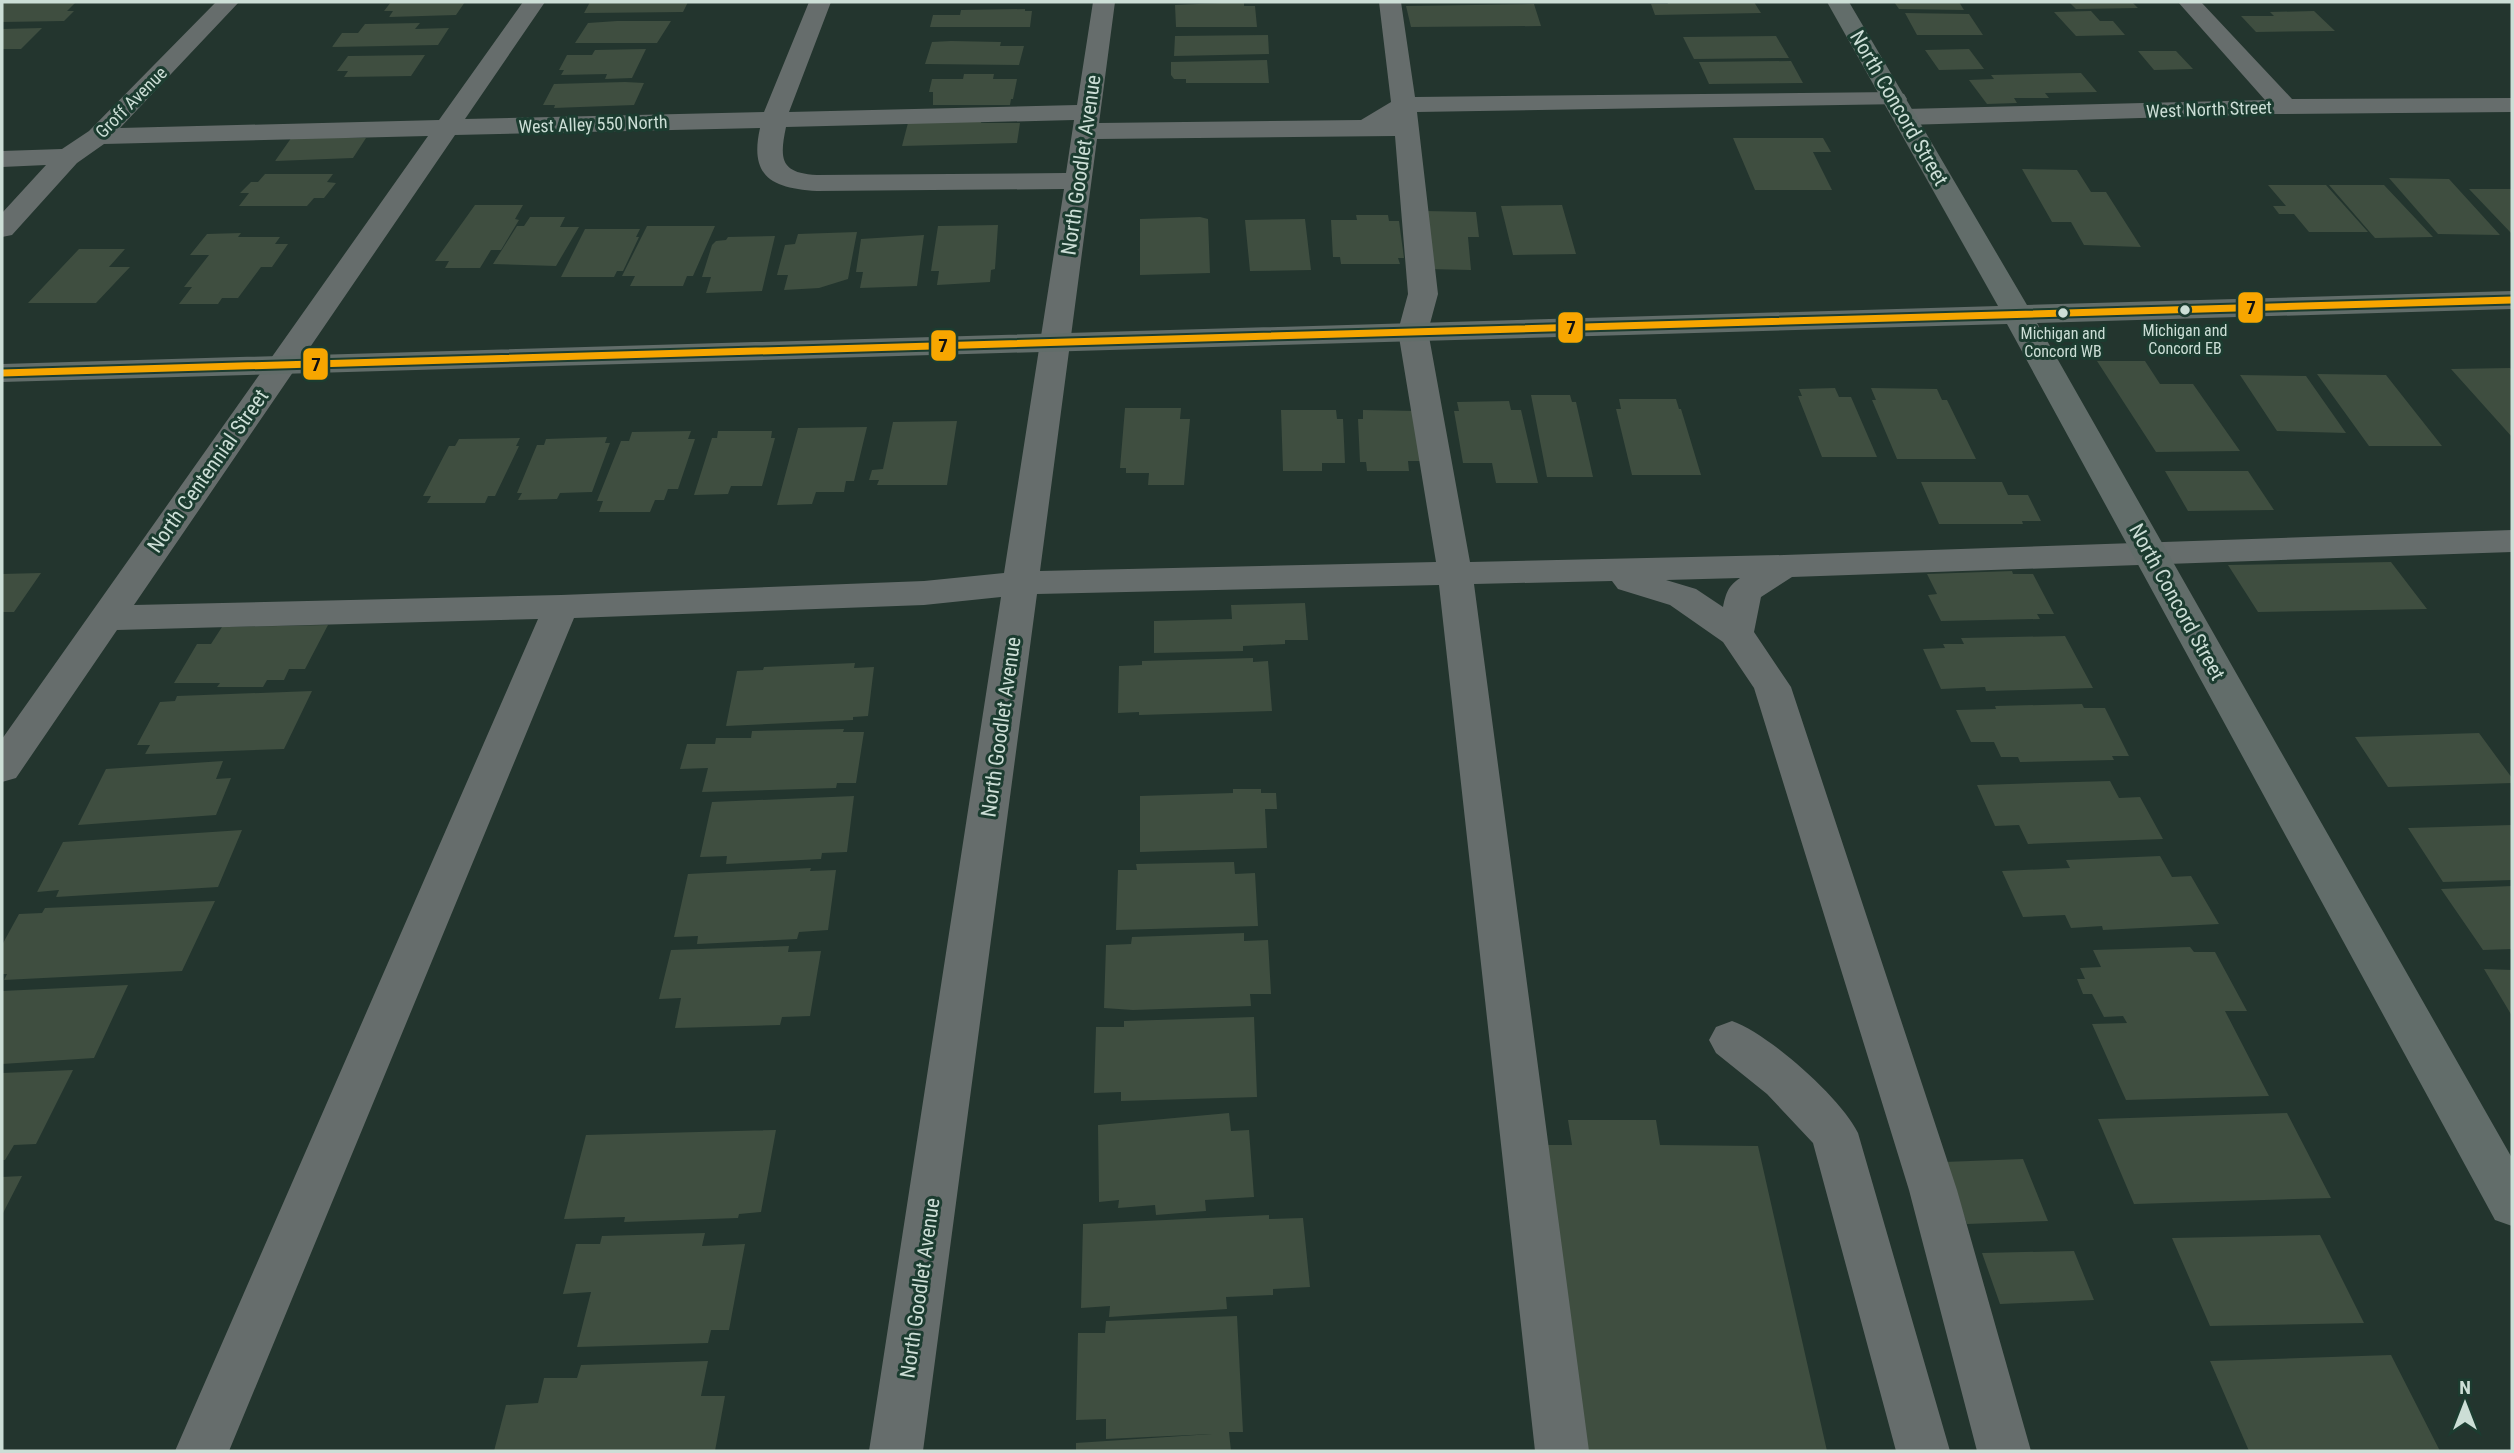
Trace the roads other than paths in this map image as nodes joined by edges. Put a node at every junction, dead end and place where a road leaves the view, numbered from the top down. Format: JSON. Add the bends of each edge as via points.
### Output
{"nodes":[{"id":1,"x":228,"y":2,"type":"edge"},
{"id":2,"x":534,"y":2,"type":"edge"},
{"id":3,"x":820,"y":2,"type":"edge"},
{"id":4,"x":1104,"y":2,"type":"edge"},
{"id":5,"x":1390,"y":2,"type":"edge"},
{"id":6,"x":1838,"y":2,"type":"edge"},
{"id":7,"x":2189,"y":2,"type":"edge"},
{"id":8,"x":2512,"y":105,"type":"edge"},
{"id":9,"x":2285,"y":107,"type":"junction"},
{"id":10,"x":1900,"y":108,"type":"junction"},
{"id":11,"x":1405,"y":116,"type":"junction"},
{"id":12,"x":773,"y":118,"type":"junction"},
{"id":13,"x":1087,"y":122,"type":"junction"},
{"id":14,"x":446,"y":128,"type":"junction"},
{"id":15,"x":98,"y":136,"type":"junction"},
{"id":16,"x":68,"y":157,"type":"junction"},
{"id":17,"x":2,"y":159,"type":"edge"},
{"id":18,"x":1079,"y":181,"type":"junction"},
{"id":19,"x":2,"y":229,"type":"edge"},
{"id":20,"x":2512,"y":300,"type":"edge"},
{"id":21,"x":2017,"y":314,"type":"junction"},
{"id":22,"x":1413,"y":331,"type":"junction"},
{"id":23,"x":1056,"y":343,"type":"junction"},
{"id":24,"x":282,"y":363,"type":"junction"},
{"id":25,"x":2,"y":373,"type":"edge"},
{"id":26,"x":2508,"y":546,"type":"edge"},
{"id":27,"x":2150,"y":553,"type":"junction"},
{"id":28,"x":1784,"y":566,"type":"junction"},
{"id":29,"x":1595,"y":571,"type":"junction"},
{"id":30,"x":1455,"y":574,"type":"junction"},
{"id":31,"x":1021,"y":583,"type":"junction"},
{"id":32,"x":561,"y":607,"type":"junction"},
{"id":33,"x":106,"y":618,"type":"junction"},
{"id":34,"x":1736,"y":633,"type":"junction"},
{"id":35,"x":2,"y":768,"type":"edge"},
{"id":36,"x":1732,"y":1040,"type":"dead end"},
{"id":37,"x":2512,"y":1204,"type":"edge"},
{"id":38,"x":202,"y":1451,"type":"edge"},
{"id":39,"x":896,"y":1451,"type":"edge"},
{"id":40,"x":1562,"y":1451,"type":"edge"},
{"id":41,"x":1923,"y":1451,"type":"edge"},
{"id":42,"x":2004,"y":1451,"type":"edge"}],
"edges":[{"from":1,"to":15,"type":"street","name":"Groff Avenue"},
{"from":2,"to":14,"type":"street","name":"North Centennial Street"},
{"from":3,"to":12,"type":"street"},
{"from":4,"to":13,"type":"street","name":"North Goodlet Avenue"},
{"from":5,"to":11,"type":"street"},
{"from":6,"to":10,"type":"main road","name":"North Concord Street"},
{"from":7,"to":9,"type":"street"},
{"from":8,"to":9,"type":"street","name":"West North Street"},
{"from":9,"to":10,"type":"street","name":"West North Street"},
{"from":10,"to":11,"type":"street","name":"West North Street"},
{"from":10,"to":21,"type":"main road","name":"North Concord Street"},
{"from":11,"to":13,"type":"street","name":"West Alley 550 North","via":[[1366,128]]},
{"from":11,"to":22,"type":"street","via":[[1423,294]]},
{"from":12,"to":13,"type":"street","name":"West Alley 550 North"},
{"from":12,"to":14,"type":"street","name":"West Alley 550 North"},
{"from":12,"to":18,"type":"street","via":[[768,157],[775,171],[791,181]]},
{"from":13,"to":18,"type":"street","name":"North Goodlet Avenue"},
{"from":14,"to":15,"type":"street","name":"West Alley 550 North"},
{"from":14,"to":24,"type":"street","name":"North Centennial Street"},
{"from":15,"to":16,"type":"street","name":"Groff Avenue"},
{"from":16,"to":17,"type":"street"},
{"from":16,"to":19,"type":"street","name":"Groff Avenue"},
{"from":18,"to":23,"type":"street","name":"North Goodlet Avenue"},
{"from":20,"to":21,"type":"main road"},
{"from":21,"to":22,"type":"main road"},
{"from":21,"to":27,"type":"main road","name":"North Concord Street"},
{"from":22,"to":23,"type":"main road"},
{"from":22,"to":30,"type":"street"},
{"from":23,"to":24,"type":"main road"},
{"from":23,"to":31,"type":"street","name":"North Goodlet Avenue"},
{"from":24,"to":25,"type":"main road"},
{"from":24,"to":33,"type":"street","name":"North Centennial Street"},
{"from":26,"to":27,"type":"street"},
{"from":27,"to":28,"type":"street"},
{"from":27,"to":37,"type":"main road","name":"North Concord Street"},
{"from":28,"to":29,"type":"street"},
{"from":28,"to":34,"type":"street","via":[[1744,592]]},
{"from":29,"to":30,"type":"street"},
{"from":29,"to":34,"type":"street","via":[[1684,597]]},
{"from":30,"to":31,"type":"street"},
{"from":30,"to":40,"type":"street"},
{"from":31,"to":32,"type":"street","via":[[924,593]]},
{"from":31,"to":39,"type":"street","name":"North Goodlet Avenue"},
{"from":32,"to":33,"type":"street"},
{"from":32,"to":38,"type":"street"},
{"from":33,"to":35,"type":"street","name":"North Centennial Street"},
{"from":34,"to":42,"type":"street","via":[[1772,687],[1933,1190]]},
{"from":36,"to":41,"type":"street","via":[[1783,1080],[1833,1133]]}]}
